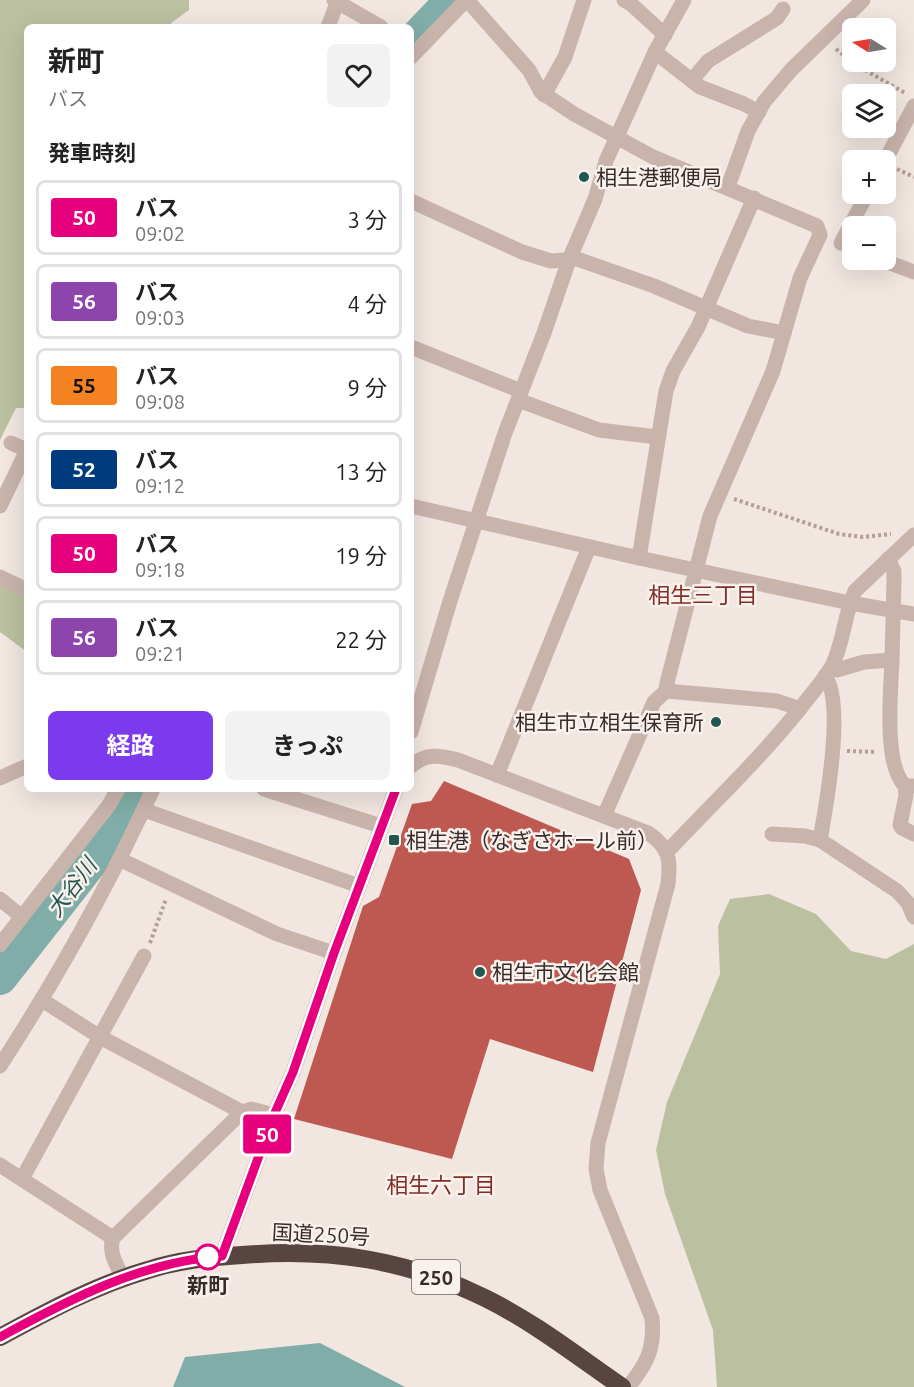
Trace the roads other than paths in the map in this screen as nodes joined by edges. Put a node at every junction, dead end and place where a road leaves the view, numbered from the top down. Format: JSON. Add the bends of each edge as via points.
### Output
{"nodes":[{"id":1,"x":467,"y":0,"type":"edge"},
{"id":2,"x":584,"y":0,"type":"edge"},
{"id":3,"x":624,"y":0,"type":"edge"},
{"id":4,"x":684,"y":0,"type":"edge"},
{"id":5,"x":863,"y":0,"type":"edge"},
{"id":6,"x":336,"y":1,"type":"edge"},
{"id":7,"x":783,"y":9,"type":"dead end"},
{"id":8,"x":329,"y":24,"type":"edge"},
{"id":9,"x":376,"y":24,"type":"edge"},
{"id":10,"x":665,"y":35,"type":"junction"},
{"id":11,"x":655,"y":52,"type":"junction"},
{"id":12,"x":414,"y":54,"type":"edge"},
{"id":13,"x":692,"y":80,"type":"junction"},
{"id":14,"x":544,"y":95,"type":"junction"},
{"id":15,"x":914,"y":106,"type":"edge"},
{"id":16,"x":759,"y":112,"type":"junction"},
{"id":17,"x":617,"y":139,"type":"junction"},
{"id":18,"x":890,"y":150,"type":"edge"},
{"id":19,"x":728,"y":187,"type":"junction"},
{"id":20,"x":754,"y":198,"type":"junction"},
{"id":21,"x":414,"y":202,"type":"edge"},
{"id":22,"x":820,"y":235,"type":"junction"},
{"id":23,"x":842,"y":243,"type":"edge"},
{"id":24,"x":569,"y":260,"type":"junction"},
{"id":25,"x":896,"y":265,"type":"edge"},
{"id":26,"x":914,"y":272,"type":"edge"},
{"id":27,"x":705,"y":309,"type":"junction"},
{"id":28,"x":784,"y":333,"type":"junction"},
{"id":29,"x":414,"y":348,"type":"edge"},
{"id":30,"x":519,"y":396,"type":"junction"},
{"id":31,"x":657,"y":437,"type":"junction"},
{"id":32,"x":11,"y":443,"type":"dead end"},
{"id":33,"x":24,"y":449,"type":"edge"},
{"id":34,"x":24,"y":456,"type":"edge"},
{"id":35,"x":0,"y":506,"type":"edge"},
{"id":36,"x":414,"y":507,"type":"edge"},
{"id":37,"x":478,"y":519,"type":"junction"},
{"id":38,"x":911,"y":538,"type":"edge"},
{"id":39,"x":589,"y":547,"type":"junction"},
{"id":40,"x":639,"y":558,"type":"junction"},
{"id":41,"x":888,"y":559,"type":"junction"},
{"id":42,"x":697,"y":569,"type":"junction"},
{"id":43,"x":0,"y":577,"type":"edge"},
{"id":44,"x":24,"y":589,"type":"edge"},
{"id":45,"x":850,"y":603,"type":"junction"},
{"id":46,"x":893,"y":610,"type":"junction"},
{"id":47,"x":914,"y":614,"type":"edge"},
{"id":48,"x":892,"y":660,"type":"junction"},
{"id":49,"x":829,"y":671,"type":"junction"},
{"id":50,"x":666,"y":691,"type":"junction"},
{"id":51,"x":415,"y":699,"type":"edge"},
{"id":52,"x":798,"y":711,"type":"junction"},
{"id":53,"x":414,"y":763,"type":"edge"},
{"id":54,"x":24,"y":767,"type":"edge"},
{"id":55,"x":496,"y":775,"type":"junction"},
{"id":56,"x":0,"y":778,"type":"edge"},
{"id":57,"x":909,"y":786,"type":"edge"},
{"id":58,"x":116,"y":792,"type":"edge"},
{"id":59,"x":152,"y":792,"type":"edge"},
{"id":60,"x":273,"y":792,"type":"edge"},
{"id":61,"x":395,"y":792,"type":"edge"},
{"id":62,"x":144,"y":810,"type":"junction"},
{"id":63,"x":604,"y":816,"type":"junction"},
{"id":64,"x":381,"y":826,"type":"junction"},
{"id":65,"x":772,"y":834,"type":"dead end"},
{"id":66,"x":914,"y":834,"type":"edge"},
{"id":67,"x":820,"y":840,"type":"junction"},
{"id":68,"x":667,"y":852,"type":"junction"},
{"id":69,"x":119,"y":860,"type":"junction"},
{"id":70,"x":359,"y":886,"type":"junction"},
{"id":71,"x":0,"y":899,"type":"edge"},
{"id":72,"x":22,"y":917,"type":"junction"},
{"id":73,"x":914,"y":917,"type":"edge"},
{"id":74,"x":0,"y":945,"type":"edge"},
{"id":75,"x":334,"y":953,"type":"junction"},
{"id":76,"x":144,"y":956,"type":"road end"},
{"id":77,"x":42,"y":1000,"type":"junction"},
{"id":78,"x":100,"y":1037,"type":"junction"},
{"id":79,"x":0,"y":1066,"type":"edge"},
{"id":80,"x":242,"y":1112,"type":"junction"},
{"id":81,"x":274,"y":1115,"type":"junction"},
{"id":82,"x":0,"y":1165,"type":"edge"},
{"id":83,"x":22,"y":1179,"type":"junction"},
{"id":84,"x":113,"y":1238,"type":"junction"},
{"id":85,"x":222,"y":1256,"type":"junction"},
{"id":86,"x":123,"y":1278,"type":"junction"},
{"id":87,"x":0,"y":1337,"type":"edge"},
{"id":88,"x":622,"y":1387,"type":"edge"},
{"id":89,"x":628,"y":1387,"type":"edge"}],
"edges":[{"from":1,"to":12,"type":"street"},
{"from":1,"to":14,"type":"street","via":[[529,70]]},
{"from":2,"to":14,"type":"street","via":[[565,57]]},
{"from":3,"to":10,"type":"street"},
{"from":4,"to":10,"type":"street"},
{"from":5,"to":16,"type":"street","via":[[791,70]]},
{"from":6,"to":8,"type":"street"},
{"from":6,"to":9,"type":"street"},
{"from":7,"to":13,"type":"street","via":[[777,18],[708,61]]},
{"from":10,"to":11,"type":"street"},
{"from":11,"to":13,"type":"street"},
{"from":11,"to":17,"type":"street"},
{"from":13,"to":16,"type":"street"},
{"from":14,"to":17,"type":"street"},
{"from":15,"to":18,"type":"street"},
{"from":16,"to":19,"type":"street"},
{"from":17,"to":19,"type":"street"},
{"from":17,"to":24,"type":"street"},
{"from":19,"to":20,"type":"street"},
{"from":20,"to":22,"type":"street","via":[[817,226]]},
{"from":20,"to":27,"type":"street"},
{"from":21,"to":24,"type":"street","via":[[522,252],[551,261]]},
{"from":22,"to":23,"type":"street"},
{"from":22,"to":28,"type":"street","via":[[800,278]]},
{"from":24,"to":27,"type":"street","via":[[577,259],[654,285]]},
{"from":24,"to":30,"type":"street"},
{"from":25,"to":26,"type":"street"},
{"from":27,"to":28,"type":"street","via":[[748,326]]},
{"from":27,"to":31,"type":"street","via":[[669,381]]},
{"from":28,"to":42,"type":"street","via":[[773,371],[710,516]]},
{"from":29,"to":30,"type":"street"},
{"from":30,"to":31,"type":"street","via":[[598,430]]},
{"from":30,"to":37,"type":"street"},
{"from":31,"to":40,"type":"street"},
{"from":32,"to":33,"type":"street"},
{"from":34,"to":35,"type":"street"},
{"from":36,"to":37,"type":"street"},
{"from":37,"to":39,"type":"street"},
{"from":37,"to":51,"type":"street"},
{"from":38,"to":41,"type":"street"},
{"from":39,"to":40,"type":"street"},
{"from":39,"to":55,"type":"street"},
{"from":40,"to":42,"type":"street"},
{"from":41,"to":45,"type":"street","via":[[855,591]]},
{"from":41,"to":46,"type":"street","via":[[894,571]]},
{"from":42,"to":45,"type":"street"},
{"from":42,"to":50,"type":"street"},
{"from":43,"to":44,"type":"street"},
{"from":45,"to":46,"type":"street"},
{"from":45,"to":49,"type":"street"},
{"from":46,"to":47,"type":"street"},
{"from":46,"to":48,"type":"street"},
{"from":48,"to":49,"type":"street"},
{"from":48,"to":57,"type":"street","via":[[892,751],[899,780]]},
{"from":49,"to":52,"type":"street"},
{"from":49,"to":67,"type":"street","via":[[834,719]]},
{"from":50,"to":52,"type":"street","via":[[777,701]]},
{"from":50,"to":63,"type":"street","via":[[654,702]]},
{"from":52,"to":68,"type":"street"},
{"from":53,"to":55,"type":"street","via":[[436,755]]},
{"from":54,"to":56,"type":"street"},
{"from":55,"to":63,"type":"street"},
{"from":57,"to":66,"type":"street","via":[[900,825]]},
{"from":58,"to":72,"type":"street"},
{"from":59,"to":62,"type":"street"},
{"from":60,"to":64,"type":"street"},
{"from":61,"to":64,"type":"street"},
{"from":62,"to":69,"type":"street"},
{"from":62,"to":70,"type":"street"},
{"from":63,"to":68,"type":"street","via":[[648,833]]},
{"from":64,"to":70,"type":"street"},
{"from":65,"to":67,"type":"street"},
{"from":67,"to":73,"type":"street","via":[[897,891]]},
{"from":68,"to":89,"type":"street","via":[[668,884],[598,1143],[596,1169],[600,1190],[652,1318],[654,1336],[650,1351],[643,1369]]},
{"from":69,"to":75,"type":"street","via":[[277,934]]},
{"from":69,"to":77,"type":"street"},
{"from":70,"to":75,"type":"street"},
{"from":71,"to":72,"type":"street"},
{"from":72,"to":74,"type":"street"},
{"from":75,"to":81,"type":"street"},
{"from":76,"to":78,"type":"street"},
{"from":77,"to":78,"type":"street"},
{"from":77,"to":79,"type":"street"},
{"from":78,"to":80,"type":"street"},
{"from":78,"to":83,"type":"street"},
{"from":80,"to":81,"type":"street","via":[[251,1109]]},
{"from":80,"to":84,"type":"street"},
{"from":81,"to":85,"type":"street"},
{"from":82,"to":83,"type":"street"},
{"from":83,"to":84,"type":"street"},
{"from":84,"to":86,"type":"street","via":[[111,1253]]},
{"from":85,"to":86,"type":"highway","name":"国道250号","number":"250","via":[[174,1263]]},
{"from":85,"to":88,"type":"highway","name":"国道250号","number":"250","via":[[313,1252],[404,1266],[445,1280],[509,1311]]},
{"from":86,"to":87,"type":"highway","name":"国道250号","number":"250","via":[[84,1293]]}]}
